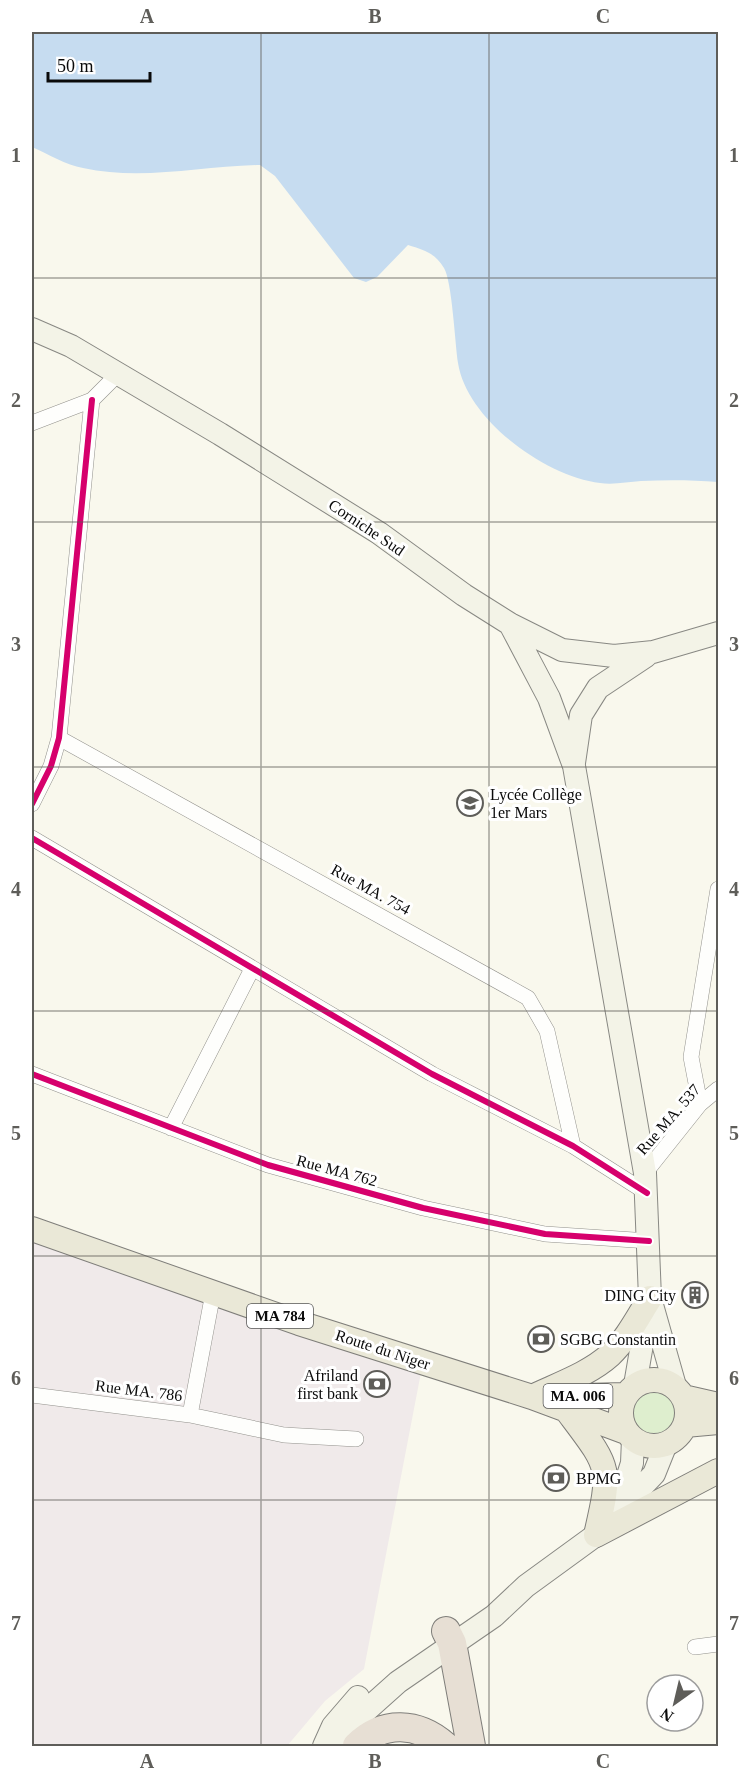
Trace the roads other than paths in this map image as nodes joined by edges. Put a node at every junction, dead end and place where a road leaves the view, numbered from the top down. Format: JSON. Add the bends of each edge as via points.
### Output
{"nodes":[{"id":1,"x":32,"y":329,"type":"edge"},
{"id":2,"x":119,"y":373,"type":"junction"},
{"id":3,"x":92,"y":400,"type":"junction"},
{"id":4,"x":32,"y":423,"type":"edge"},
{"id":5,"x":510,"y":624,"type":"junction"},
{"id":6,"x":718,"y":633,"type":"edge"},
{"id":7,"x":653,"y":652,"type":"junction"},
{"id":8,"x":59,"y":738,"type":"junction"},
{"id":9,"x":574,"y":766,"type":"junction"},
{"id":10,"x":32,"y":804,"type":"edge"},
{"id":11,"x":32,"y":838,"type":"edge"},
{"id":12,"x":718,"y":889,"type":"edge"},
{"id":13,"x":252,"y":969,"type":"junction"},
{"id":14,"x":32,"y":1074,"type":"edge"},
{"id":15,"x":718,"y":1089,"type":"edge"},
{"id":16,"x":700,"y":1104,"type":"junction"},
{"id":17,"x":171,"y":1128,"type":"junction"},
{"id":18,"x":573,"y":1146,"type":"junction"},
{"id":19,"x":646,"y":1183,"type":"junction"},
{"id":20,"x":32,"y":1228,"type":"edge"},
{"id":21,"x":649,"y":1241,"type":"junction"},
{"id":22,"x":213,"y":1293,"type":"junction"},
{"id":23,"x":650,"y":1298,"type":"junction"},
{"id":24,"x":630,"y":1390,"type":"junction"},
{"id":25,"x":679,"y":1392,"type":"junction"},
{"id":26,"x":32,"y":1395,"type":"edge"},
{"id":27,"x":532,"y":1397,"type":"junction"},
{"id":28,"x":718,"y":1405,"type":"edge"},
{"id":29,"x":568,"y":1412,"type":"junction"},
{"id":30,"x":190,"y":1415,"type":"junction"},
{"id":31,"x":718,"y":1422,"type":"edge"},
{"id":32,"x":685,"y":1425,"type":"junction"},
{"id":33,"x":630,"y":1436,"type":"junction"},
{"id":34,"x":356,"y":1439,"type":"dead end"},
{"id":35,"x":666,"y":1444,"type":"junction"},
{"id":36,"x":718,"y":1471,"type":"edge"},
{"id":37,"x":615,"y":1516,"type":"junction"},
{"id":38,"x":596,"y":1535,"type":"junction"},
{"id":39,"x":449,"y":1637,"type":"junction"},
{"id":40,"x":718,"y":1644,"type":"edge"},
{"id":41,"x":695,"y":1647,"type":"dead end"},
{"id":42,"x":324,"y":1746,"type":"edge"},
{"id":43,"x":341,"y":1746,"type":"edge"},
{"id":44,"x":357,"y":1746,"type":"edge"},
{"id":45,"x":445,"y":1746,"type":"edge"},
{"id":46,"x":471,"y":1746,"type":"edge"}],
"edges":[{"from":1,"to":2,"type":"main road","name":"Corniche Sud"},
{"from":2,"to":3,"type":"street"},
{"from":2,"to":5,"type":"main road","name":"Corniche Sud","via":[[379,533]]},
{"from":3,"to":4,"type":"street"},
{"from":3,"to":8,"type":"street"},
{"from":5,"to":7,"type":"main road","name":"Corniche Sud","via":[[562,650],[614,656]]},
{"from":5,"to":9,"type":"main road","via":[[549,698]]},
{"from":6,"to":7,"type":"main road","name":"Corniche Sud"},
{"from":7,"to":9,"type":"main road","via":[[598,688],[581,716]]},
{"from":8,"to":10,"type":"street","via":[[51,766]]},
{"from":8,"to":18,"type":"street","name":"Rue MA. 754","via":[[528,998],[547,1031]]},
{"from":9,"to":19,"type":"main road"},
{"from":11,"to":13,"type":"street"},
{"from":12,"to":16,"type":"street","via":[[691,1057]]},
{"from":13,"to":17,"type":"street"},
{"from":13,"to":18,"type":"street","via":[[432,1074]]},
{"from":14,"to":17,"type":"street","name":"Rue MA 762"},
{"from":15,"to":16,"type":"street","name":"Rue MA. 537"},
{"from":16,"to":19,"type":"street","name":"Rue MA. 537"},
{"from":17,"to":21,"type":"street","name":"Rue MA 762","via":[[268,1166],[423,1208],[545,1234]]},
{"from":18,"to":19,"type":"street"},
{"from":19,"to":21,"type":"main road"},
{"from":20,"to":22,"type":"main road","name":"Route du Niger","number":"MA 784"},
{"from":21,"to":23,"type":"main road"},
{"from":22,"to":27,"type":"main road","name":"Route du Niger","number":"MA 784"},
{"from":22,"to":30,"type":"street","name":"Rue MA. 786"},
{"from":23,"to":24,"type":"main road"},
{"from":23,"to":25,"type":"main road"},
{"from":23,"to":27,"type":"main road","via":[[609,1356]]},
{"from":24,"to":25,"type":"main road","via":[[655,1379]]},
{"from":24,"to":27,"type":"main road","name":"Route du Niger","number":"MA. 006"},
{"from":24,"to":33,"type":"main road","via":[[620,1414]]},
{"from":25,"to":28,"type":"main road"},
{"from":25,"to":32,"type":"main road","via":[[687,1406]]},
{"from":26,"to":30,"type":"street","name":"Rue MA. 786"},
{"from":27,"to":29,"type":"main road","name":"Route du Niger"},
{"from":29,"to":33,"type":"main road","name":"Route du Niger","number":"MA. 006"},
{"from":29,"to":38,"type":"main road","via":[[605,1468],[607,1487]]},
{"from":30,"to":34,"type":"street","via":[[284,1435]]},
{"from":31,"to":32,"type":"main road"},
{"from":32,"to":35,"type":"main road"},
{"from":33,"to":35,"type":"main road","via":[[644,1445]]},
{"from":33,"to":37,"type":"main road","via":[[632,1463]]},
{"from":35,"to":37,"type":"main road","via":[[654,1474]]},
{"from":36,"to":38,"type":"main road"},
{"from":37,"to":38,"type":"main road"},
{"from":38,"to":39,"type":"main road","via":[[526,1586],[494,1616]]},
{"from":39,"to":42,"type":"main road","via":[[375,1682],[351,1703],[333,1726]]},
{"from":39,"to":43,"type":"main road","via":[[360,1716]]},
{"from":39,"to":46,"type":"highway"},
{"from":40,"to":41,"type":"street"},
{"from":44,"to":45,"type":"highway","via":[[390,1727],[436,1738]]}]}
